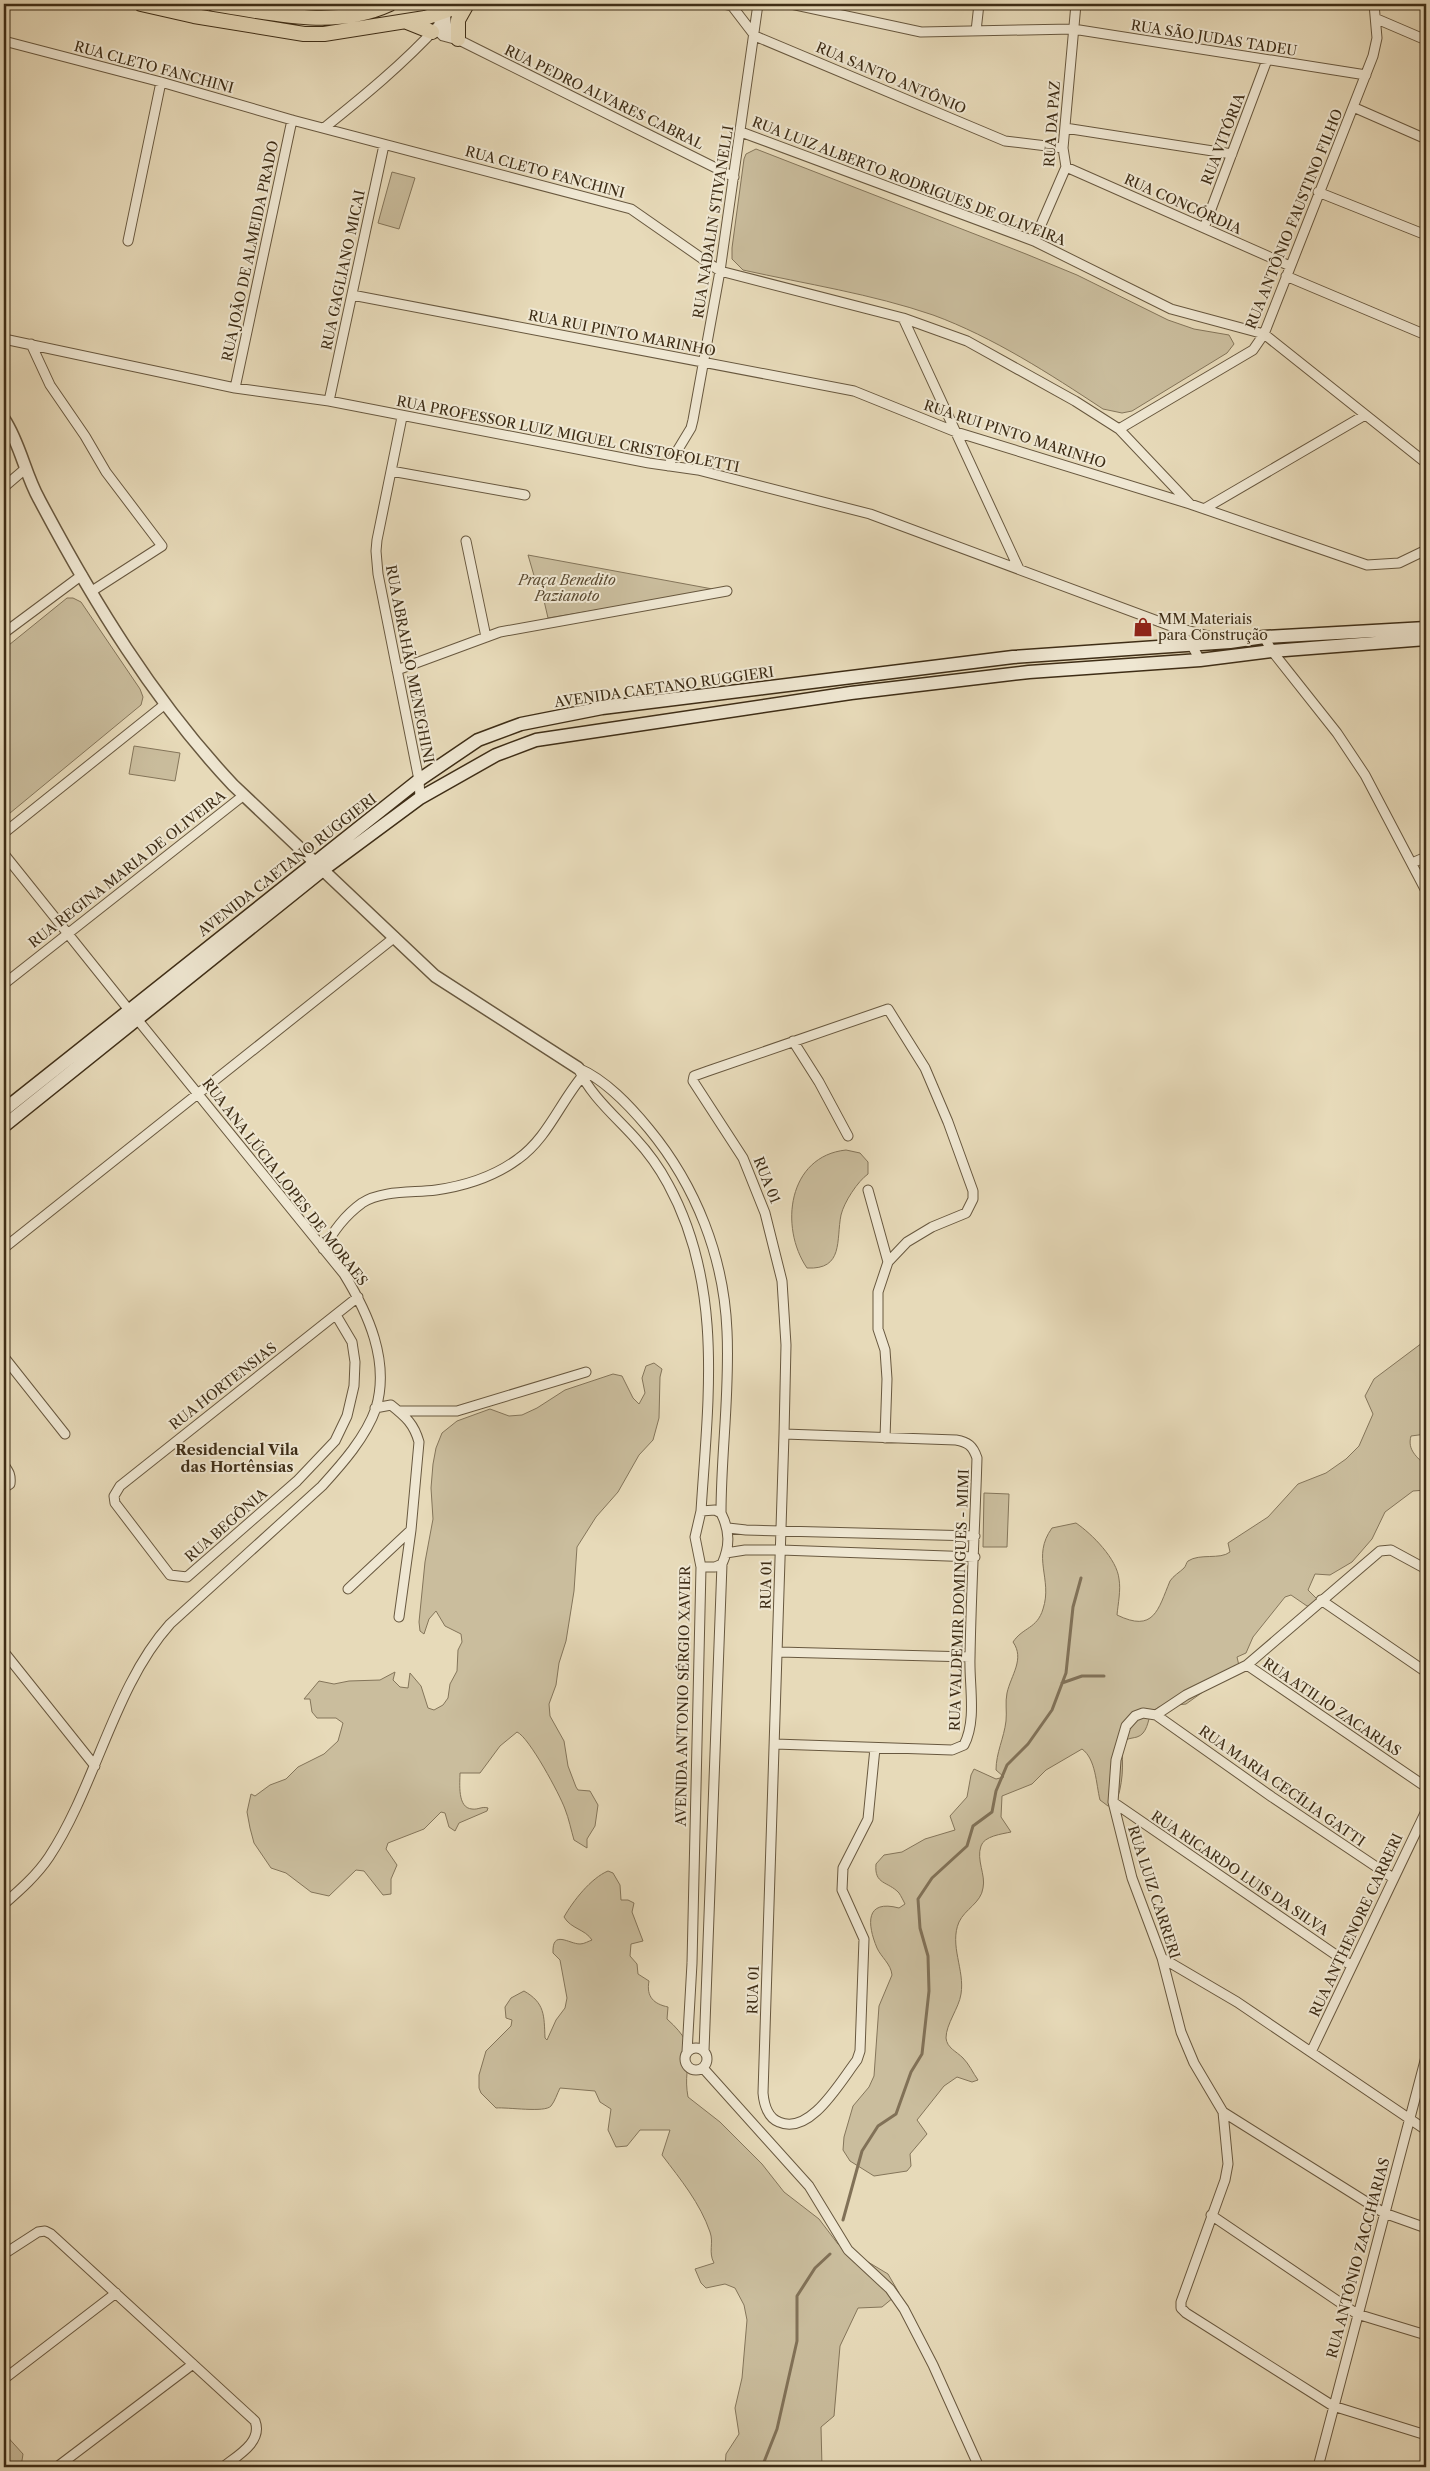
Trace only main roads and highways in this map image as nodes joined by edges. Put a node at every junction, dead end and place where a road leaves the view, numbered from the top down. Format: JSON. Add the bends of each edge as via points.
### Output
{"nodes":[{"id":1,"x":141,"y":4,"type":"edge"},
{"id":2,"x":214,"y":4,"type":"edge"},
{"id":3,"x":390,"y":4,"type":"edge"},
{"id":4,"x":466,"y":4,"type":"edge"},
{"id":5,"x":404,"y":21,"type":"junction"},
{"id":6,"x":446,"y":27,"type":"edge"},
{"id":7,"x":1426,"y":628,"type":"edge"},
{"id":8,"x":1426,"y":639,"type":"edge"},
{"id":9,"x":320,"y":864,"type":"junction"},
{"id":10,"x":133,"y":1014,"type":"junction"},
{"id":11,"x":4,"y":1110,"type":"edge"},
{"id":12,"x":4,"y":1126,"type":"edge"}],
"edges":[{"from":1,"to":5,"type":"main road","via":[[304,34],[341,32]]},
{"from":2,"to":3,"type":"main road","via":[[322,19],[360,14]]},
{"from":4,"to":6,"type":"main road"},
{"from":4,"to":6,"type":"main road","via":[[458,20]]},
{"from":5,"to":6,"type":"main road"},
{"from":5,"to":6,"type":"main road"},
{"from":7,"to":9,"type":"main road","name":"AVENIDA CAETANO RUGGIERI","via":[[1264,637],[1013,658],[602,708],[520,724],[478,740],[418,780]]},
{"from":8,"to":9,"type":"main road","name":"AVENIDA CAETANO RUGGIERI","via":[[1029,672],[852,693],[536,740],[496,755],[420,798]]},
{"from":9,"to":10,"type":"main road","name":"AVENIDA CAETANO RUGGIERI"},
{"from":10,"to":11,"type":"main road","name":"AVENIDA CAETANO RUGGIERI"},
{"from":10,"to":12,"type":"main road","name":"AVENIDA CAETANO RUGGIERI"}]}
